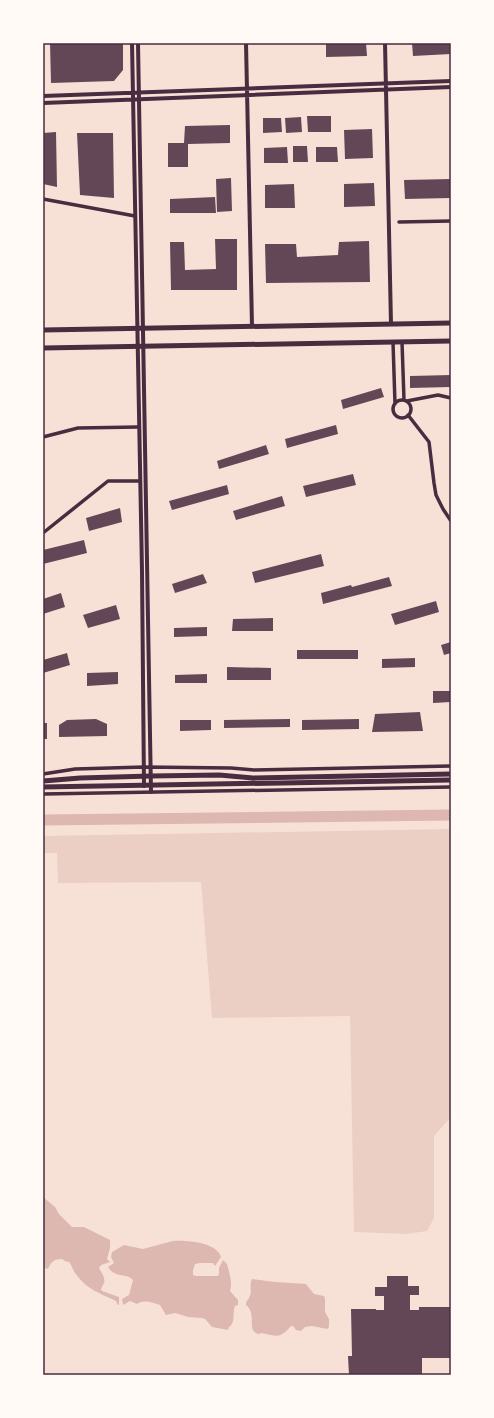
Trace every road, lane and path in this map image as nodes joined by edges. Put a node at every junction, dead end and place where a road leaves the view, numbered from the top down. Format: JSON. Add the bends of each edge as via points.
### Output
{"nodes":[{"id":1,"x":132,"y":43,"type":"edge"},
{"id":2,"x":138,"y":43,"type":"edge"},
{"id":3,"x":246,"y":43,"type":"edge"},
{"id":4,"x":386,"y":43,"type":"edge"},
{"id":5,"x":451,"y":81,"type":"edge"},
{"id":6,"x":386,"y":84,"type":"junction"},
{"id":7,"x":451,"y":87,"type":"edge"},
{"id":8,"x":248,"y":89,"type":"junction"},
{"id":9,"x":386,"y":90,"type":"junction"},
{"id":10,"x":138,"y":92,"type":"junction"},
{"id":11,"x":132,"y":93,"type":"junction"},
{"id":12,"x":43,"y":96,"type":"edge"},
{"id":13,"x":248,"y":96,"type":"junction"},
{"id":14,"x":132,"y":99,"type":"junction"},
{"id":15,"x":139,"y":99,"type":"junction"},
{"id":16,"x":43,"y":103,"type":"edge"},
{"id":17,"x":43,"y":199,"type":"edge"},
{"id":18,"x":135,"y":216,"type":"junction"},
{"id":19,"x":399,"y":222,"type":"dead end"},
{"id":20,"x":451,"y":222,"type":"edge"},
{"id":21,"x":451,"y":323,"type":"edge"},
{"id":22,"x":391,"y":324,"type":"junction"},
{"id":23,"x":252,"y":326,"type":"junction"},
{"id":24,"x":137,"y":328,"type":"junction"},
{"id":25,"x":144,"y":328,"type":"junction"},
{"id":26,"x":43,"y":330,"type":"edge"},
{"id":27,"x":451,"y":341,"type":"edge"},
{"id":28,"x":393,"y":342,"type":"junction"},
{"id":29,"x":402,"y":342,"type":"junction"},
{"id":30,"x":137,"y":346,"type":"junction"},
{"id":31,"x":144,"y":346,"type":"junction"},
{"id":32,"x":43,"y":348,"type":"edge"},
{"id":33,"x":451,"y":398,"type":"edge"},
{"id":34,"x":406,"y":401,"type":"junction"},
{"id":35,"x":395,"y":404,"type":"junction"},
{"id":36,"x":408,"y":415,"type":"junction"},
{"id":37,"x":138,"y":427,"type":"junction"},
{"id":38,"x":43,"y":438,"type":"edge"},
{"id":39,"x":140,"y":481,"type":"junction"},
{"id":40,"x":451,"y":521,"type":"edge"},
{"id":41,"x":43,"y":533,"type":"edge"},
{"id":42,"x":451,"y":766,"type":"edge"},
{"id":43,"x":144,"y":767,"type":"junction"},
{"id":44,"x":150,"y":768,"type":"junction"},
{"id":45,"x":43,"y":774,"type":"edge"},
{"id":46,"x":451,"y":774,"type":"edge"},
{"id":47,"x":144,"y":776,"type":"junction"},
{"id":48,"x":151,"y":776,"type":"junction"},
{"id":49,"x":451,"y":780,"type":"edge"},
{"id":50,"x":43,"y":781,"type":"edge"},
{"id":51,"x":144,"y":786,"type":"junction"},
{"id":52,"x":151,"y":786,"type":"junction"},
{"id":53,"x":451,"y":787,"type":"edge"},
{"id":54,"x":43,"y":788,"type":"edge"},
{"id":55,"x":151,"y":792,"type":"junction"},
{"id":56,"x":43,"y":794,"type":"edge"}],
"edges":[{"from":1,"to":11,"type":"street"},
{"from":2,"to":10,"type":"street"},
{"from":3,"to":8,"type":"street"},
{"from":4,"to":6,"type":"street"},
{"from":5,"to":6,"type":"street"},
{"from":6,"to":8,"type":"street"},
{"from":6,"to":9,"type":"street"},
{"from":7,"to":9,"type":"street"},
{"from":8,"to":10,"type":"street"},
{"from":8,"to":13,"type":"street"},
{"from":9,"to":13,"type":"street"},
{"from":9,"to":22,"type":"street"},
{"from":10,"to":11,"type":"street"},
{"from":10,"to":15,"type":"street"},
{"from":11,"to":12,"type":"street"},
{"from":11,"to":14,"type":"street"},
{"from":13,"to":15,"type":"street"},
{"from":13,"to":23,"type":"street"},
{"from":14,"to":15,"type":"street"},
{"from":14,"to":16,"type":"street"},
{"from":14,"to":18,"type":"street"},
{"from":15,"to":25,"type":"street"},
{"from":17,"to":18,"type":"street"},
{"from":18,"to":24,"type":"street"},
{"from":19,"to":20,"type":"street"},
{"from":21,"to":22,"type":"main road"},
{"from":22,"to":23,"type":"main road"},
{"from":23,"to":25,"type":"main road"},
{"from":24,"to":25,"type":"main road"},
{"from":24,"to":26,"type":"main road"},
{"from":24,"to":30,"type":"street"},
{"from":25,"to":31,"type":"street"},
{"from":27,"to":29,"type":"main road"},
{"from":28,"to":29,"type":"main road"},
{"from":28,"to":31,"type":"main road"},
{"from":28,"to":35,"type":"street"},
{"from":29,"to":34,"type":"street"},
{"from":30,"to":31,"type":"main road"},
{"from":30,"to":32,"type":"main road"},
{"from":30,"to":37,"type":"street"},
{"from":31,"to":44,"type":"street"},
{"from":33,"to":34,"type":"street","via":[[438,396]]},
{"from":34,"to":35,"type":"street","via":[[398,401]]},
{"from":34,"to":36,"type":"street","via":[[411,406]]},
{"from":35,"to":36,"type":"street","via":[[394,410],[398,416]]},
{"from":36,"to":40,"type":"street","via":[[429,442],[436,495]]},
{"from":37,"to":38,"type":"street","via":[[78,428]]},
{"from":37,"to":39,"type":"street"},
{"from":39,"to":41,"type":"street","via":[[108,481]]},
{"from":39,"to":43,"type":"street"},
{"from":42,"to":44,"type":"street","via":[[254,770]]},
{"from":43,"to":44,"type":"street"},
{"from":43,"to":45,"type":"street","via":[[75,769]]},
{"from":43,"to":47,"type":"street"},
{"from":44,"to":48,"type":"street"},
{"from":46,"to":48,"type":"main road","via":[[253,778],[219,775]]},
{"from":47,"to":48,"type":"main road"},
{"from":47,"to":50,"type":"main road"},
{"from":47,"to":51,"type":"street"},
{"from":48,"to":52,"type":"street"},
{"from":49,"to":52,"type":"main road"},
{"from":51,"to":52,"type":"main road"},
{"from":51,"to":54,"type":"main road"},
{"from":52,"to":55,"type":"street"},
{"from":53,"to":55,"type":"street"},
{"from":55,"to":56,"type":"street"}]}
